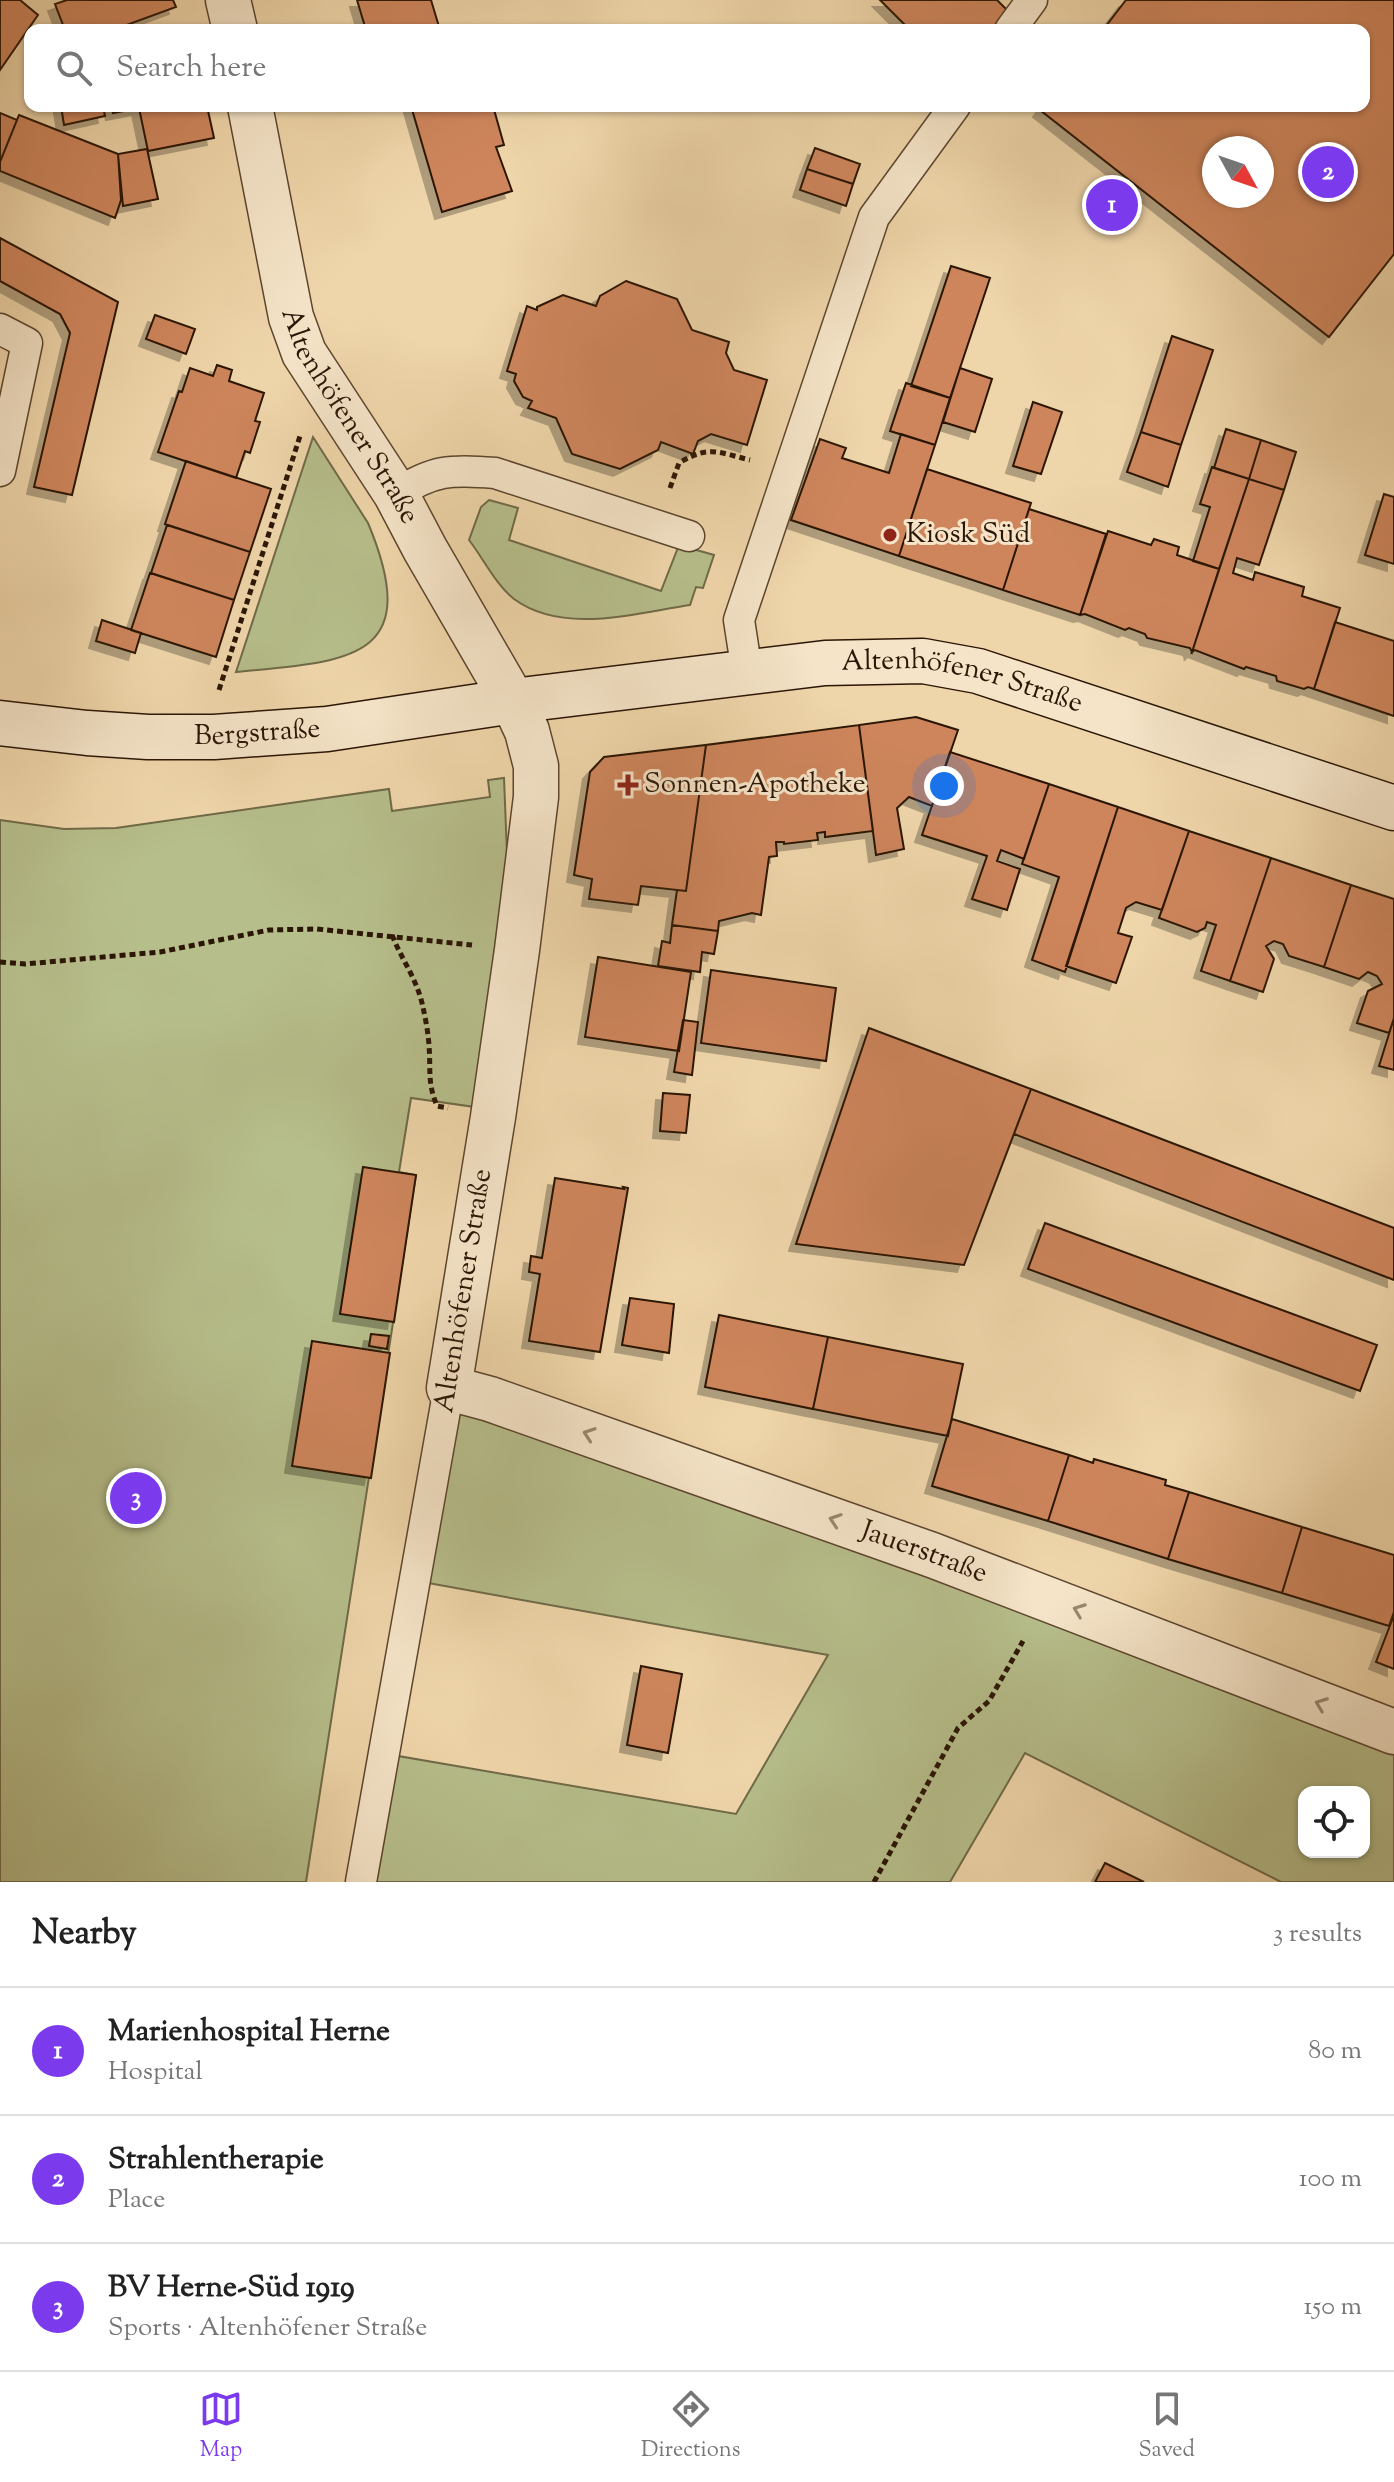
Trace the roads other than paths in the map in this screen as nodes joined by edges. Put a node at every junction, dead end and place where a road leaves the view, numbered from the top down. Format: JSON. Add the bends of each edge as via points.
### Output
{"nodes":[{"id":1,"x":228,"y":0,"type":"edge"},
{"id":2,"x":1032,"y":0,"type":"edge"},
{"id":3,"x":234,"y":24,"type":"edge"},
{"id":4,"x":1014,"y":24,"type":"edge"},
{"id":5,"x":251,"y":112,"type":"edge"},
{"id":6,"x":951,"y":112,"type":"edge"},
{"id":7,"x":0,"y":329,"type":"edge"},
{"id":8,"x":0,"y":471,"type":"edge"},
{"id":9,"x":396,"y":494,"type":"junction"},
{"id":10,"x":689,"y":536,"type":"dead end"},
{"id":11,"x":747,"y":672,"type":"junction"},
{"id":12,"x":513,"y":701,"type":"junction"},
{"id":13,"x":0,"y":723,"type":"edge"},
{"id":14,"x":1394,"y":808,"type":"edge"},
{"id":15,"x":449,"y":1388,"type":"junction"},
{"id":16,"x":1394,"y":1732,"type":"edge"},
{"id":17,"x":361,"y":1882,"type":"edge"}],
"edges":[{"from":1,"to":3,"type":"street"},
{"from":2,"to":4,"type":"lane"},
{"from":5,"to":9,"type":"street","name":"Altenhöfener Straße","via":[[291,317],[304,353]]},
{"from":6,"to":11,"type":"lane","via":[[874,217],[739,620]]},
{"from":7,"to":8,"type":"lane","via":[[27,343]]},
{"from":9,"to":10,"type":"lane","via":[[422,477],[463,470],[495,473]]},
{"from":9,"to":12,"type":"street","name":"Altenhöfener Straße"},
{"from":11,"to":12,"type":"street","name":"Altenhöfener Straße"},
{"from":11,"to":14,"type":"street","name":"Altenhöfener Straße","via":[[825,663],[923,661],[978,671]]},
{"from":12,"to":13,"type":"street","name":"Bergstraße","via":[[327,729],[214,737],[148,737]]},
{"from":12,"to":15,"type":"street","name":"Altenhöfener Straße","via":[[536,766],[536,797],[493,1117]]},
{"from":16,"to":15,"type":"street","name":"Jauerstraße","one_way":true,"via":[[874,1534]]},
{"from":15,"to":17,"type":"lane","name":"Altenhöfener Straße"}]}
